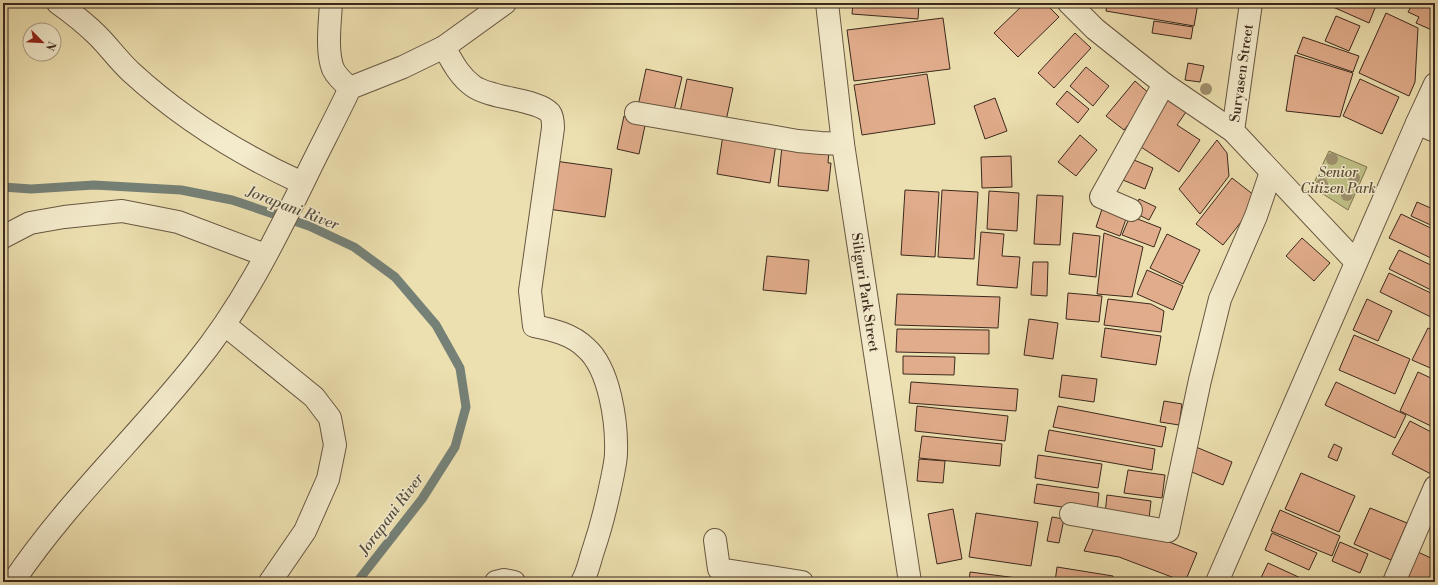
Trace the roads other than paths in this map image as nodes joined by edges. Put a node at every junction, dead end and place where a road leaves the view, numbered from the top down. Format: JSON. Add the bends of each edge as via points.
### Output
{"nodes":[{"id":1,"x":58,"y":3,"type":"edge"},
{"id":2,"x":331,"y":3,"type":"edge"},
{"id":3,"x":505,"y":3,"type":"edge"},
{"id":4,"x":827,"y":3,"type":"edge"},
{"id":5,"x":1069,"y":3,"type":"edge"},
{"id":6,"x":1251,"y":3,"type":"edge"},
{"id":7,"x":444,"y":47,"type":"junction"},
{"id":8,"x":1164,"y":84,"type":"junction"},
{"id":9,"x":1435,"y":84,"type":"edge"},
{"id":10,"x":350,"y":88,"type":"junction"},
{"id":11,"x":636,"y":113,"type":"dead end"},
{"id":12,"x":1426,"y":127,"type":"edge"},
{"id":13,"x":1233,"y":131,"type":"junction"},
{"id":14,"x":842,"y":144,"type":"junction"},
{"id":15,"x":1271,"y":172,"type":"junction"},
{"id":16,"x":300,"y":187,"type":"junction"},
{"id":17,"x":1131,"y":210,"type":"dead end"},
{"id":18,"x":7,"y":232,"type":"edge"},
{"id":19,"x":267,"y":252,"type":"junction"},
{"id":20,"x":1356,"y":262,"type":"junction"},
{"id":21,"x":225,"y":325,"type":"junction"},
{"id":22,"x":1435,"y":487,"type":"edge"},
{"id":23,"x":1072,"y":514,"type":"dead end"},
{"id":24,"x":715,"y":540,"type":"dead end"},
{"id":25,"x":13,"y":582,"type":"edge"},
{"id":26,"x":270,"y":582,"type":"edge"},
{"id":27,"x":496,"y":582,"type":"edge"},
{"id":28,"x":514,"y":582,"type":"edge"},
{"id":29,"x":582,"y":582,"type":"edge"},
{"id":30,"x":802,"y":582,"type":"edge"},
{"id":31,"x":910,"y":582,"type":"edge"},
{"id":32,"x":1217,"y":582,"type":"edge"},
{"id":33,"x":1394,"y":582,"type":"edge"}],
"edges":[{"from":1,"to":16,"type":"street","via":[[97,35],[131,72],[174,107]]},
{"from":2,"to":10,"type":"street","via":[[330,51],[333,69],[339,79]]},
{"from":3,"to":7,"type":"street"},
{"from":4,"to":14,"type":"street","name":"Siliguri Park Street"},
{"from":5,"to":8,"type":"street","via":[[1095,29]]},
{"from":6,"to":13,"type":"street","name":"Suryasen Street"},
{"from":7,"to":10,"type":"street"},
{"from":7,"to":29,"type":"street","via":[[460,76],[473,86],[487,93],[540,106],[551,114],[553,121],[530,291],[534,326],[574,338],[587,348],[599,364],[609,392],[616,454],[609,495]]},
{"from":8,"to":13,"type":"street"},
{"from":8,"to":17,"type":"street","via":[[1101,196]]},
{"from":9,"to":12,"type":"street"},
{"from":10,"to":16,"type":"street"},
{"from":11,"to":14,"type":"street","via":[[798,141]]},
{"from":12,"to":20,"type":"street"},
{"from":13,"to":15,"type":"street","name":"Suryasen Street"},
{"from":14,"to":31,"type":"street","name":"Siliguri Park Street"},
{"from":15,"to":20,"type":"street","name":"Suryasen Street"},
{"from":15,"to":23,"type":"street","via":[[1256,216],[1220,299],[1168,532]]},
{"from":16,"to":19,"type":"street"},
{"from":18,"to":19,"type":"street","via":[[30,223],[122,211],[178,222]]},
{"from":19,"to":21,"type":"street","via":[[245,295]]},
{"from":20,"to":32,"type":"street"},
{"from":21,"to":25,"type":"street","via":[[196,364],[55,526]]},
{"from":21,"to":26,"type":"street","via":[[314,397],[330,418],[335,445],[328,479],[305,530]]},
{"from":22,"to":33,"type":"street"},
{"from":24,"to":30,"type":"street","via":[[719,569]]},
{"from":27,"to":28,"type":"street"}]}
